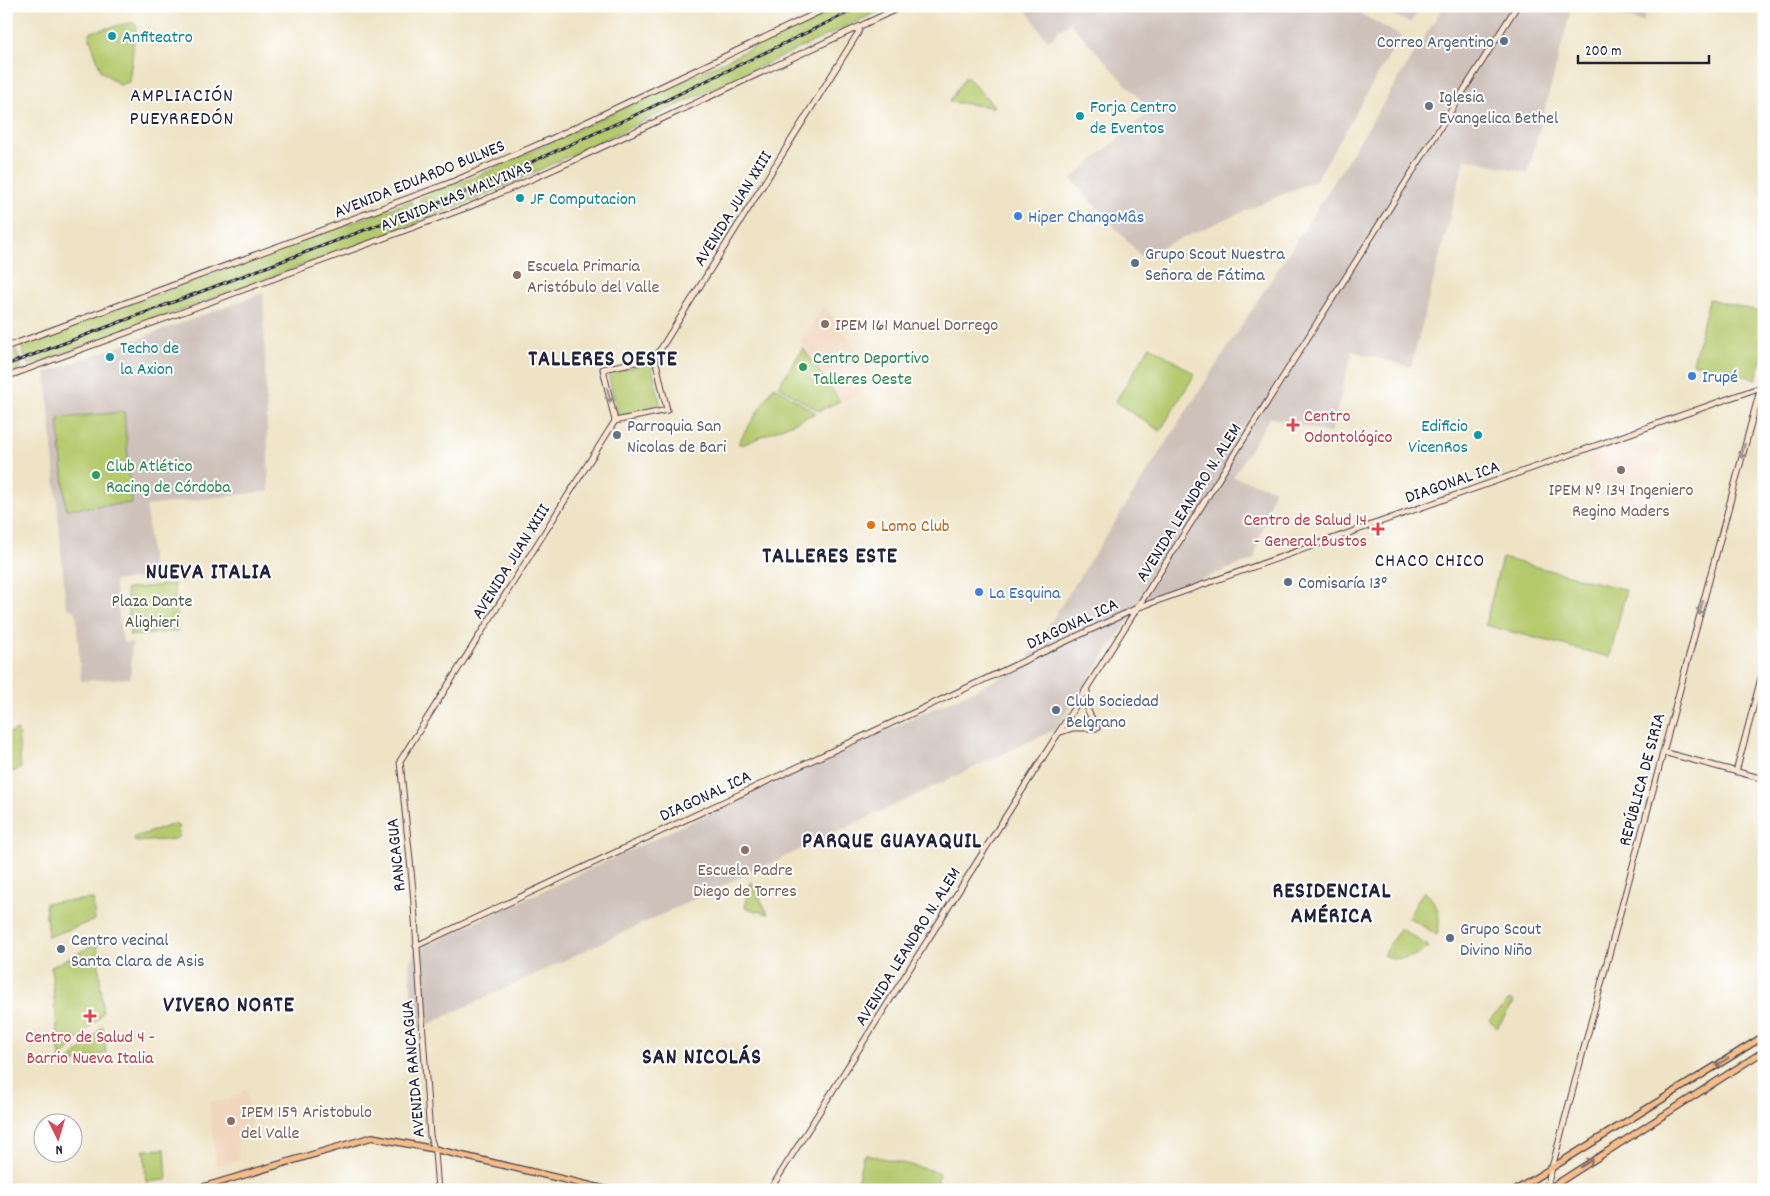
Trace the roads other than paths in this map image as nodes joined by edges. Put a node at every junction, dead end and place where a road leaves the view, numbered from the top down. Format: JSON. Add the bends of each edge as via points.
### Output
{"nodes":[{"id":1,"x":831,"y":6,"type":"edge"},
{"id":2,"x":903,"y":6,"type":"edge"},
{"id":3,"x":1517,"y":6,"type":"edge"},
{"id":4,"x":860,"y":27,"type":"junction"},
{"id":5,"x":6,"y":347,"type":"edge"},
{"id":6,"x":655,"y":358,"type":"junction"},
{"id":7,"x":1764,"y":375,"type":"edge"},
{"id":8,"x":6,"y":377,"type":"edge"},
{"id":9,"x":1762,"y":386,"type":"edge"},
{"id":10,"x":615,"y":421,"type":"junction"},
{"id":11,"x":1137,"y":608,"type":"junction"},
{"id":12,"x":1764,"y":667,"type":"edge"},
{"id":13,"x":1087,"y":689,"type":"junction"},
{"id":14,"x":1057,"y":733,"type":"junction"},
{"id":15,"x":1663,"y":752,"type":"junction"},
{"id":16,"x":400,"y":761,"type":"joint"},
{"id":17,"x":1736,"y":772,"type":"junction"},
{"id":18,"x":1764,"y":779,"type":"edge"},
{"id":19,"x":416,"y":946,"type":"junction"},
{"id":20,"x":1764,"y":1036,"type":"edge"},
{"id":21,"x":1764,"y":1051,"type":"edge"},
{"id":22,"x":434,"y":1149,"type":"junction"},
{"id":23,"x":1551,"y":1169,"type":"junction"},
{"id":24,"x":193,"y":1190,"type":"edge"},
{"id":25,"x":438,"y":1190,"type":"edge"},
{"id":26,"x":609,"y":1190,"type":"edge"},
{"id":27,"x":770,"y":1190,"type":"edge"},
{"id":28,"x":1516,"y":1190,"type":"edge"},
{"id":29,"x":1537,"y":1190,"type":"edge"},
{"id":30,"x":1546,"y":1190,"type":"edge"}],
"edges":[{"from":1,"to":5,"type":"main road","name":"AVENIDA EDUARDO BULNES","via":[[460,179]]},
{"from":2,"to":4,"type":"main road","name":"AVENIDA LAS MALVINAS"},
{"from":3,"to":11,"type":"main road","name":"AVENIDA LEANDRO N. ALEM"},
{"from":4,"to":6,"type":"main road","name":"AVENIDA JUAN XXIII"},
{"from":4,"to":8,"type":"main road","name":"AVENIDA LAS MALVINAS","via":[[471,206]]},
{"from":6,"to":10,"type":"main road","one_way":true,"via":[[603,369]]},
{"from":6,"to":10,"type":"main road","via":[[667,410]]},
{"from":7,"to":9,"type":"main road","name":"REPÚBLICA DE SIRIA"},
{"from":9,"to":11,"type":"main road","name":"DIAGONAL ICA"},
{"from":9,"to":15,"type":"main road","name":"REPÚBLICA DE SIRIA","one_way":true},
{"from":10,"to":16,"type":"main road","name":"AVENIDA JUAN XXIII"},
{"from":11,"to":13,"type":"main road","name":"AVENIDA LEANDRO N. ALEM"},
{"from":11,"to":19,"type":"main road","name":"DIAGONAL ICA"},
{"from":12,"to":17,"type":"main road"},
{"from":13,"to":14,"type":"main road","name":"AVENIDA LEANDRO N. ALEM"},
{"from":13,"to":14,"type":"main road","via":[[1088,711],[1097,728],[1073,728]]},
{"from":14,"to":27,"type":"main road","name":"AVENIDA LEANDRO N. ALEM"},
{"from":15,"to":17,"type":"main road"},
{"from":15,"to":23,"type":"main road","name":"REPÚBLICA DE SIRIA"},
{"from":16,"to":19,"type":"main road","name":"RANCAGUA"},
{"from":17,"to":18,"type":"main road"},
{"from":19,"to":22,"type":"main road","name":"AVENIDA RANCAGUA","via":[[430,1136]]},
{"from":20,"to":23,"type":"main road","one_way":true},
{"from":30,"to":21,"type":"main road","one_way":true},
{"from":22,"to":24,"type":"main road","via":[[382,1138],[366,1138]]},
{"from":22,"to":25,"type":"main road","name":"AVENIDA RANCAGUA"},
{"from":22,"to":26,"type":"main road"},
{"from":23,"to":28,"type":"main road"},
{"from":23,"to":30,"type":"main road","name":"REPÚBLICA DE SIRIA"},
{"from":28,"to":29,"type":"main road"}]}
